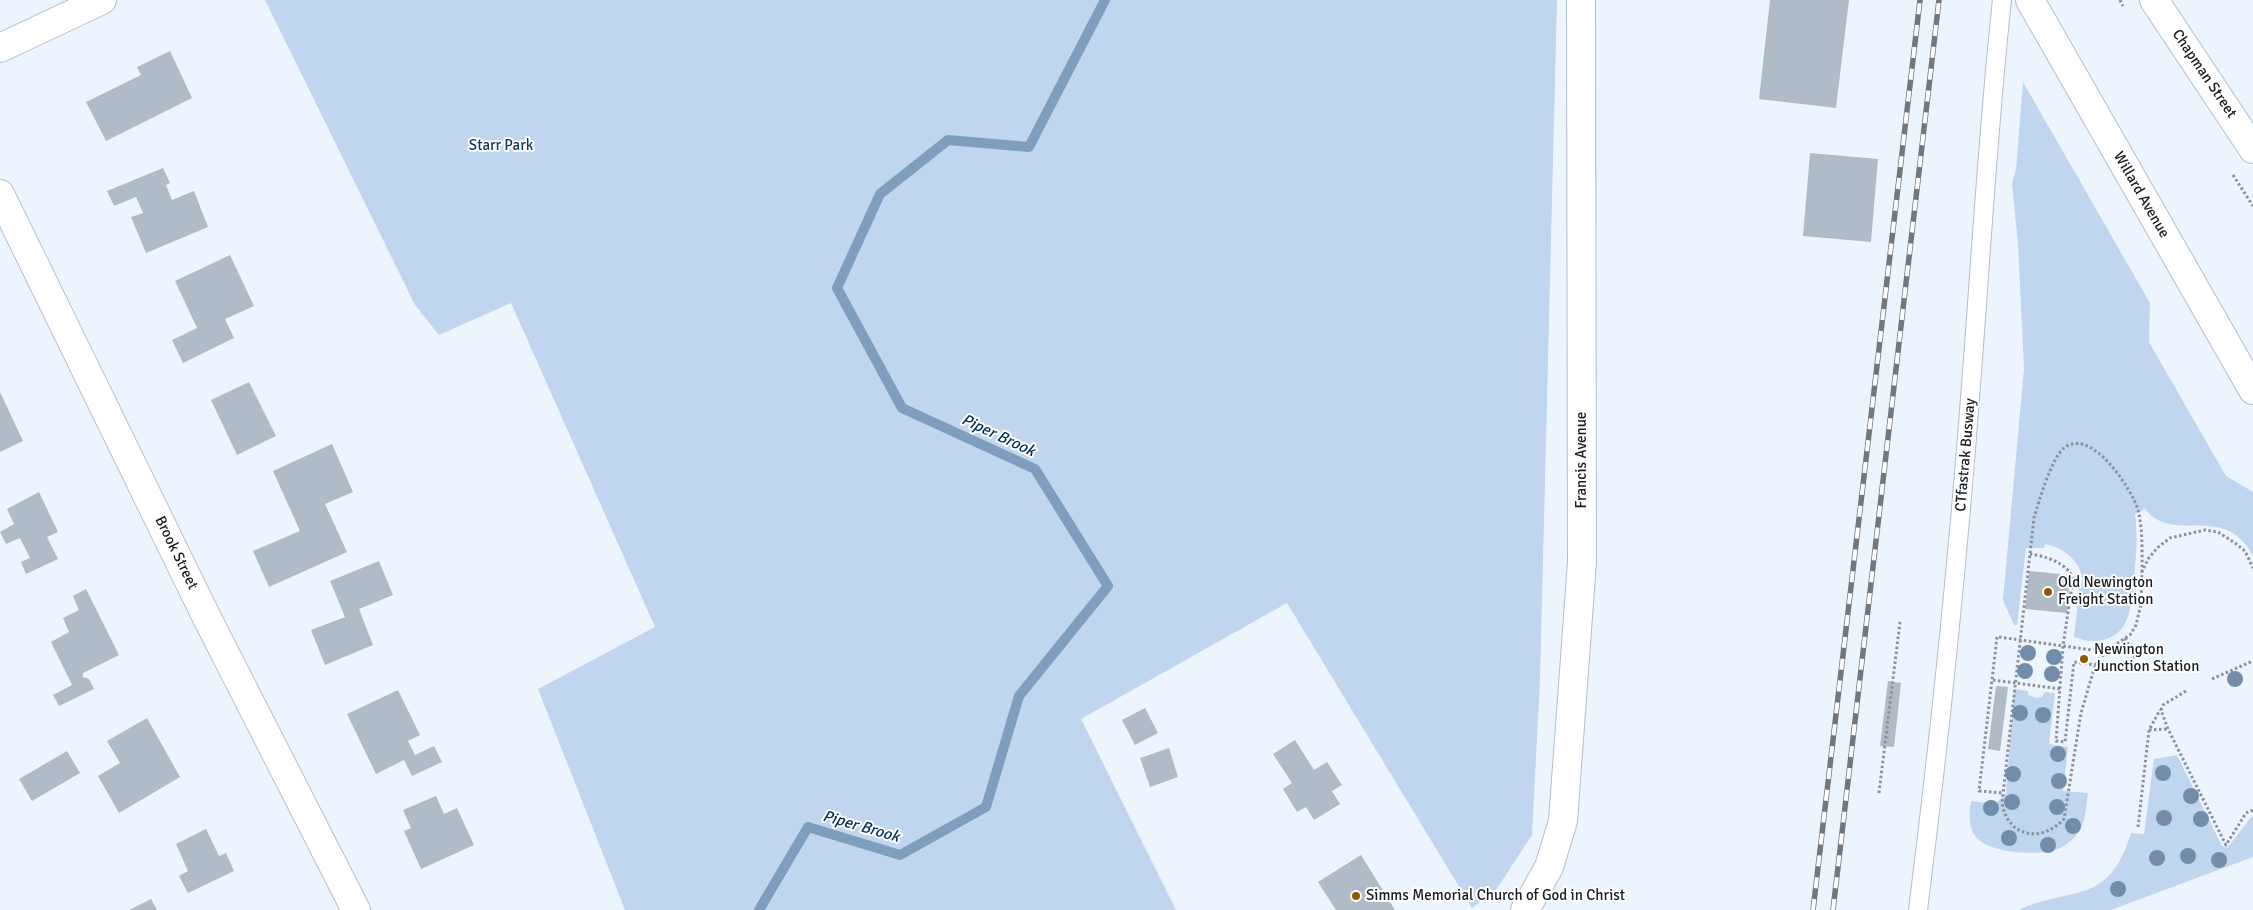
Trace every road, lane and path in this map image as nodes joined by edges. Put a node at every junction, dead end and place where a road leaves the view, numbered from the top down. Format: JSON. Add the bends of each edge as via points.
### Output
{"nodes":[{"id":1,"x":102,"y":0,"type":"edge"},
{"id":2,"x":1581,"y":0,"type":"edge"},
{"id":3,"x":2002,"y":0,"type":"edge"},
{"id":4,"x":2030,"y":0,"type":"edge"},
{"id":5,"x":2154,"y":0,"type":"edge"},
{"id":6,"x":0,"y":48,"type":"edge"},
{"id":7,"x":2253,"y":148,"type":"edge"},
{"id":8,"x":0,"y":194,"type":"edge"},
{"id":9,"x":2253,"y":390,"type":"edge"},
{"id":10,"x":2030,"y":554,"type":"junction"},
{"id":11,"x":2253,"y":568,"type":"edge"},
{"id":12,"x":2142,"y":572,"type":"junction"},
{"id":13,"x":1900,"y":622,"type":"dead end"},
{"id":14,"x":2125,"y":638,"type":"junction"},
{"id":15,"x":2020,"y":640,"type":"junction"},
{"id":16,"x":2063,"y":646,"type":"junction"},
{"id":17,"x":2106,"y":652,"type":"junction"},
{"id":18,"x":2136,"y":660,"type":"dead end"},
{"id":19,"x":2253,"y":661,"type":"edge"},
{"id":20,"x":2096,"y":665,"type":"junction"},
{"id":21,"x":1992,"y":680,"type":"junction"},
{"id":22,"x":2212,"y":680,"type":"dead end"},
{"id":23,"x":2014,"y":682,"type":"junction"},
{"id":24,"x":2061,"y":689,"type":"junction"},
{"id":25,"x":2186,"y":691,"type":"dead end"},
{"id":26,"x":2161,"y":710,"type":"junction"},
{"id":27,"x":2168,"y":729,"type":"junction"},
{"id":28,"x":2149,"y":730,"type":"junction"},
{"id":29,"x":1879,"y":793,"type":"dead end"},
{"id":30,"x":2003,"y":793,"type":"junction"},
{"id":31,"x":2253,"y":810,"type":"edge"},
{"id":32,"x":2138,"y":827,"type":"dead end"},
{"id":33,"x":356,"y":910,"type":"edge"},
{"id":34,"x":1525,"y":910,"type":"edge"},
{"id":35,"x":1918,"y":910,"type":"edge"}],
"edges":[{"from":1,"to":6,"type":"street"},
{"from":2,"to":34,"type":"street","name":"Francis Avenue","via":[[1582,562],[1563,821],[1549,867]]},
{"from":3,"to":35,"type":"lane","name":"CTfastrak Busway","via":[[1990,113],[1951,631]]},
{"from":4,"to":9,"type":"street","name":"Willard Avenue"},
{"from":5,"to":7,"type":"street","name":"Chapman Street"},
{"from":8,"to":33,"type":"street","name":"Brook Street","via":[[206,616]]},
{"from":10,"to":12,"type":"path","via":[[2040,496],[2060,453],[2073,443],[2083,444],[2105,459],[2133,496],[2140,527]]},
{"from":10,"to":15,"type":"path"},
{"from":10,"to":16,"type":"path","via":[[2050,559],[2071,573],[2073,586]]},
{"from":11,"to":12,"type":"path","via":[[2245,551],[2236,543],[2218,532],[2205,530],[2178,535],[2163,543],[2148,559]]},
{"from":12,"to":14,"type":"path","via":[[2139,617]]},
{"from":13,"to":29,"type":"path"},
{"from":14,"to":17,"type":"path"},
{"from":14,"to":18,"type":"path"},
{"from":15,"to":16,"type":"path"},
{"from":15,"to":21,"type":"path","via":[[1998,637]]},
{"from":15,"to":23,"type":"path"},
{"from":16,"to":17,"type":"path"},
{"from":16,"to":24,"type":"path"},
{"from":17,"to":20,"type":"path"},
{"from":19,"to":22,"type":"path"},
{"from":20,"to":24,"type":"path","via":[[2074,662],[2065,742],[2056,741]]},
{"from":20,"to":30,"type":"path","via":[[2081,712],[2064,819],[2048,832],[2038,834],[2016,829],[2003,811]]},
{"from":21,"to":23,"type":"path"},
{"from":21,"to":30,"type":"path","via":[[1979,791]]},
{"from":23,"to":24,"type":"path"},
{"from":23,"to":30,"type":"path"},
{"from":25,"to":26,"type":"path","via":[[2163,705]]},
{"from":26,"to":27,"type":"path"},
{"from":26,"to":28,"type":"path"},
{"from":27,"to":28,"type":"path"},
{"from":27,"to":31,"type":"path","via":[[2226,845],[2246,813]]},
{"from":28,"to":32,"type":"path"}]}
